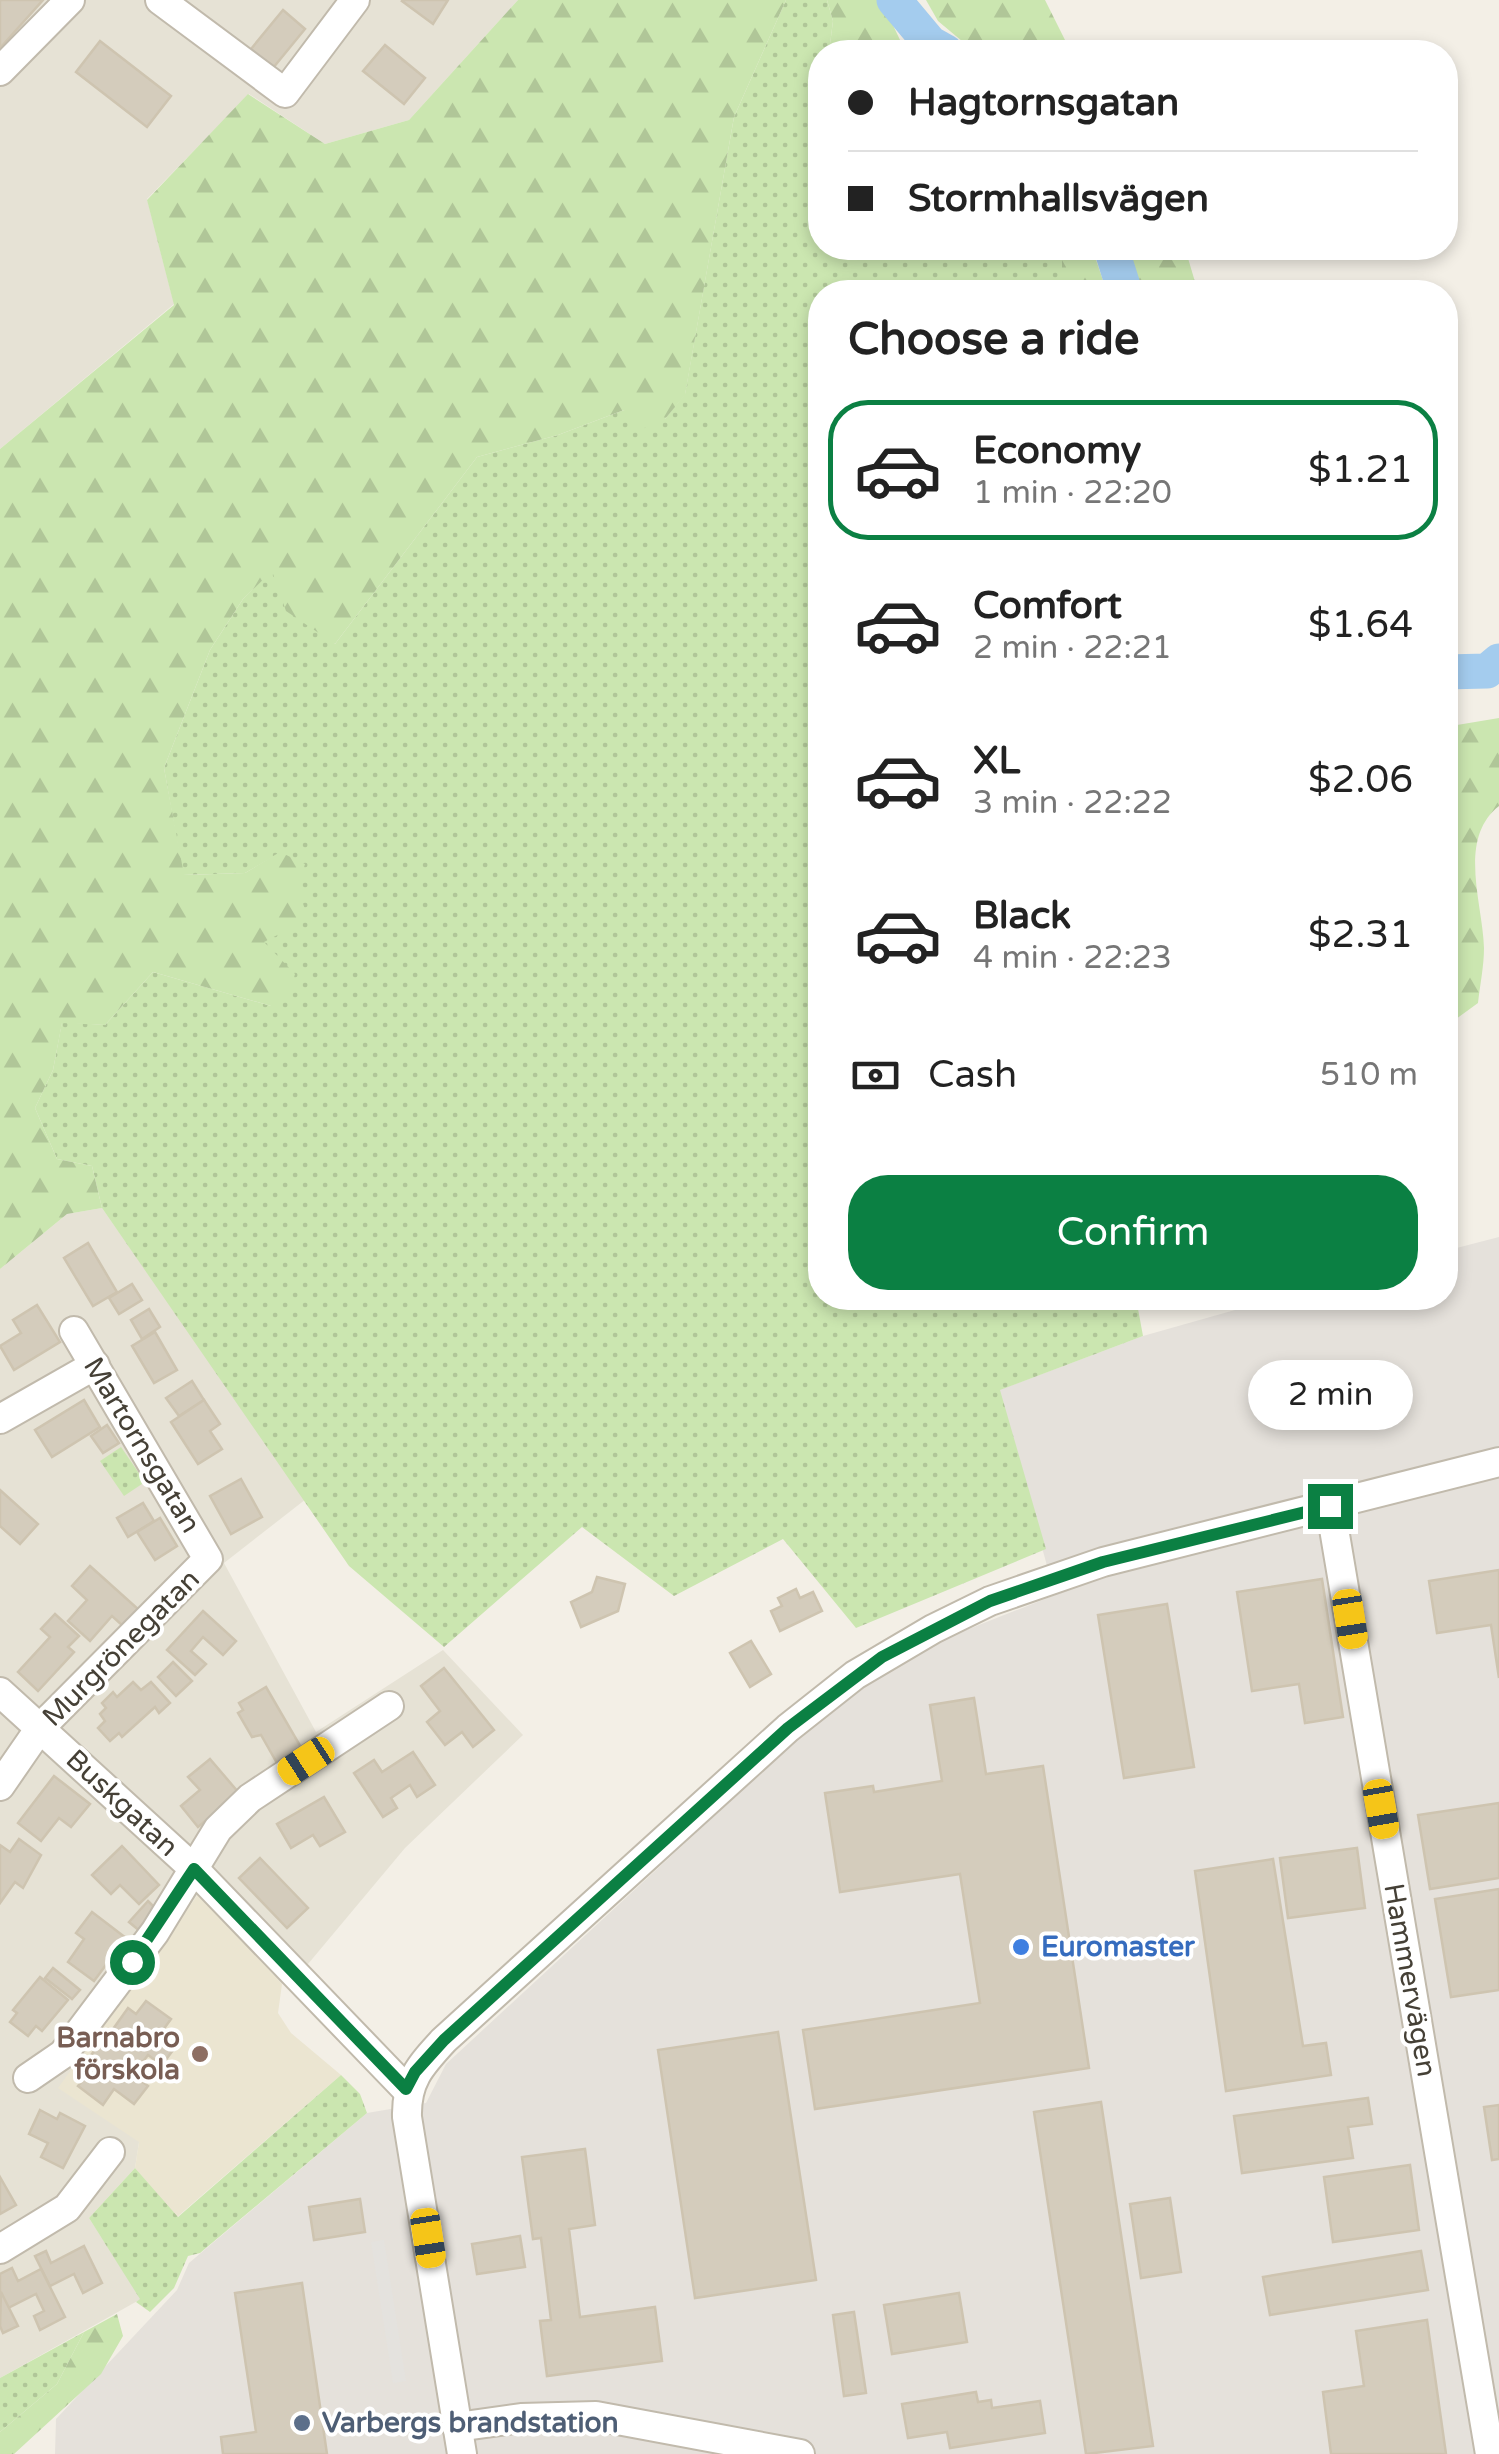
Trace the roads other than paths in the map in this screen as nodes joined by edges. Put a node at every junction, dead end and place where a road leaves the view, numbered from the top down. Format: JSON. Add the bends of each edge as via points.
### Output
{"nodes":[{"id":1,"x":70,"y":0,"type":"edge"},
{"id":2,"x":160,"y":0,"type":"edge"},
{"id":3,"x":355,"y":0,"type":"edge"},
{"id":4,"x":0,"y":71,"type":"edge"},
{"id":5,"x":74,"y":1332,"type":"dead end"},
{"id":6,"x":95,"y":1364,"type":"junction"},
{"id":7,"x":0,"y":1419,"type":"edge"},
{"id":8,"x":1499,"y":1462,"type":"edge"},
{"id":9,"x":1330,"y":1506,"type":"junction"},
{"id":10,"x":208,"y":1559,"type":"joint"},
{"id":11,"x":0,"y":1692,"type":"edge"},
{"id":12,"x":389,"y":1706,"type":"dead end"},
{"id":13,"x":40,"y":1728,"type":"junction"},
{"id":14,"x":0,"y":1786,"type":"edge"},
{"id":15,"x":194,"y":1869,"type":"junction"},
{"id":16,"x":28,"y":2078,"type":"dead end"},
{"id":17,"x":406,"y":2089,"type":"junction"},
{"id":18,"x":110,"y":2152,"type":"dead end"},
{"id":19,"x":0,"y":2249,"type":"edge"},
{"id":20,"x":459,"y":2440,"type":"edge"},
{"id":21,"x":800,"y":2454,"type":"edge"},
{"id":22,"x":1490,"y":2454,"type":"edge"}],
"edges":[{"from":1,"to":4,"type":"street"},
{"from":2,"to":3,"type":"street","via":[[285,93]]},
{"from":5,"to":6,"type":"street","name":"Martornsgatan"},
{"from":6,"to":7,"type":"street"},
{"from":6,"to":10,"type":"street","name":"Martornsgatan"},
{"from":8,"to":9,"type":"street"},
{"from":9,"to":17,"type":"street","via":[[1084,1568],[990,1601],[882,1657],[788,1728],[444,2040]]},
{"from":9,"to":22,"type":"street","name":"Hammervägen"},
{"from":10,"to":13,"type":"street","name":"Murgrönegatan"},
{"from":11,"to":13,"type":"street","name":"Buskgatan"},
{"from":12,"to":15,"type":"street","via":[[250,1798],[218,1829]]},
{"from":13,"to":14,"type":"street","name":"Murgrönegatan"},
{"from":13,"to":15,"type":"street","name":"Buskgatan"},
{"from":15,"to":16,"type":"street","via":[[63,2054]]},
{"from":15,"to":17,"type":"street","name":"Buskgatan"},
{"from":17,"to":20,"type":"street"},
{"from":18,"to":19,"type":"street","via":[[67,2208]]},
{"from":20,"to":21,"type":"street","via":[[521,2418],[596,2416]]}]}
